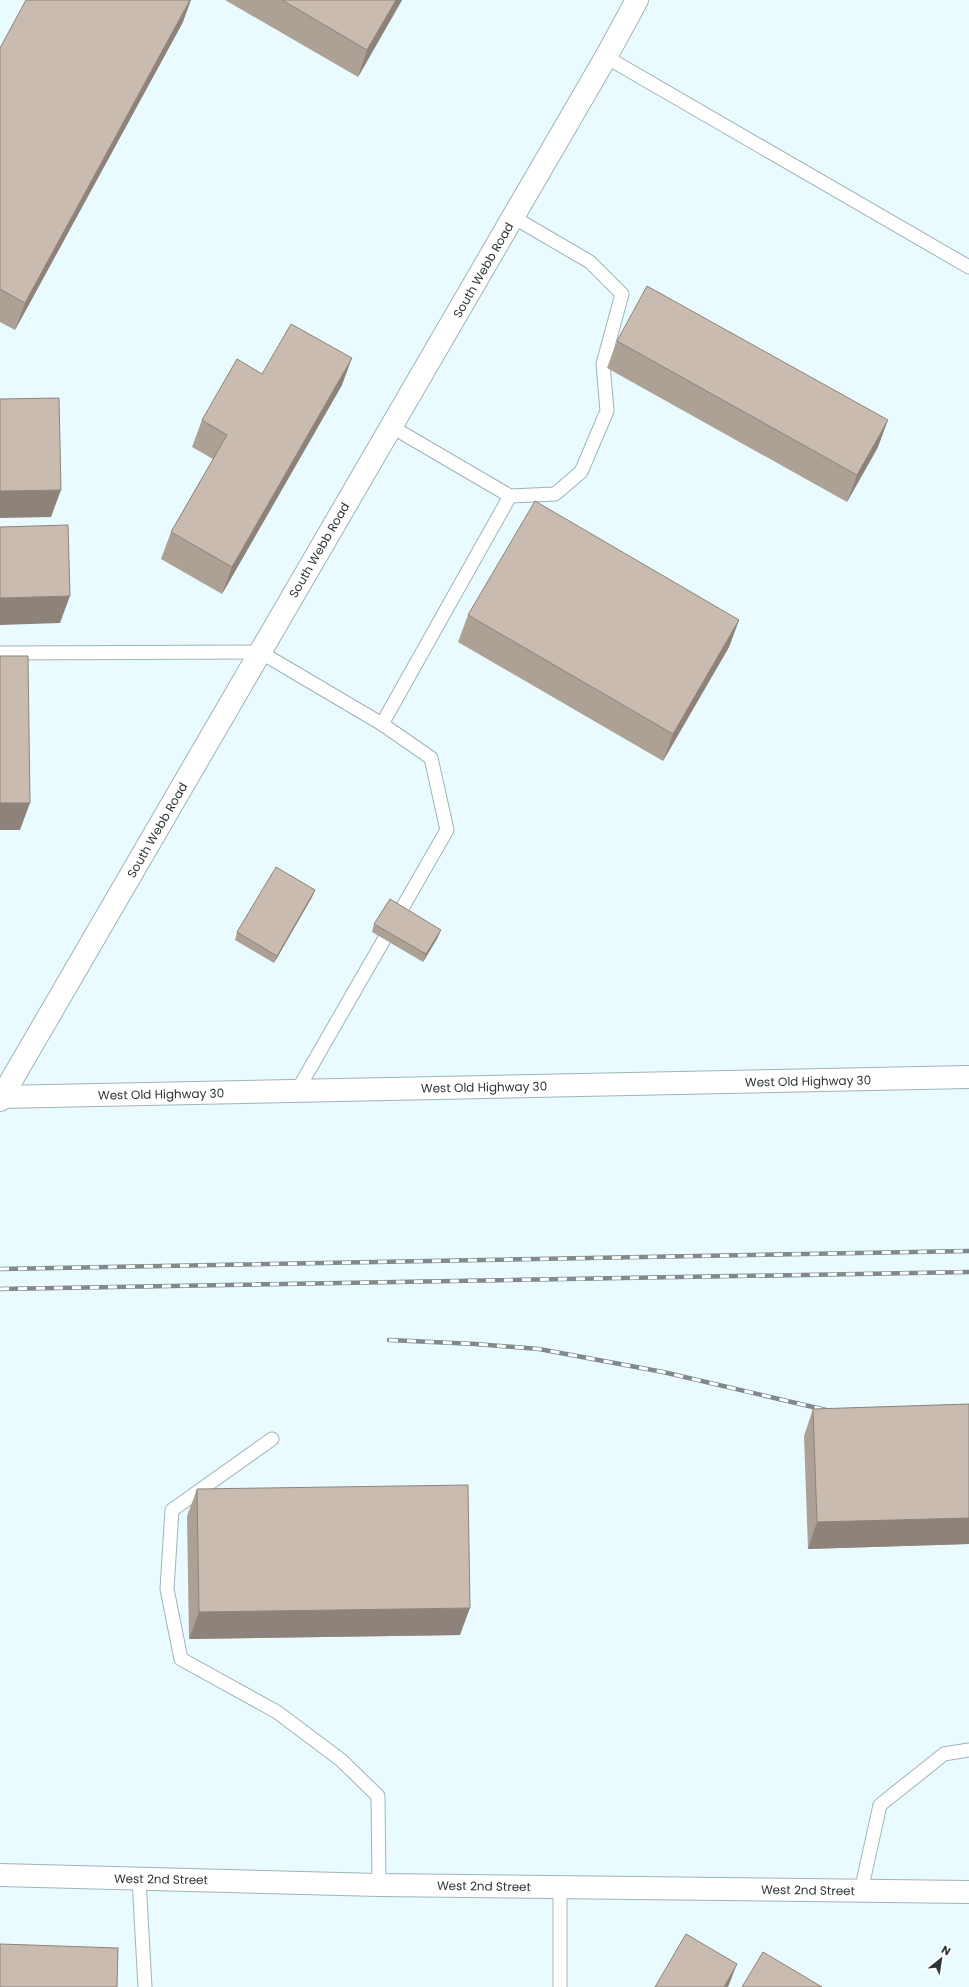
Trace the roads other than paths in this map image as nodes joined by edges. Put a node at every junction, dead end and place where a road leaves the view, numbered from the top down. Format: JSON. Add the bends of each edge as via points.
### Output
{"nodes":[{"id":1,"x":637,"y":0,"type":"edge"},
{"id":2,"x":606,"y":58,"type":"junction"},
{"id":3,"x":513,"y":217,"type":"junction"},
{"id":4,"x":969,"y":267,"type":"edge"},
{"id":5,"x":392,"y":427,"type":"junction"},
{"id":6,"x":510,"y":496,"type":"junction"},
{"id":7,"x":260,"y":652,"type":"junction"},
{"id":8,"x":0,"y":653,"type":"edge"},
{"id":9,"x":382,"y":724,"type":"junction"},
{"id":10,"x":969,"y":1077,"type":"edge"},
{"id":11,"x":297,"y":1091,"type":"junction"},
{"id":12,"x":0,"y":1098,"type":"edge"},
{"id":13,"x":272,"y":1439,"type":"dead end"},
{"id":14,"x":969,"y":1750,"type":"edge"},
{"id":15,"x":0,"y":1875,"type":"edge"},
{"id":16,"x":139,"y":1879,"type":"junction"},
{"id":17,"x":379,"y":1885,"type":"junction"},
{"id":18,"x":560,"y":1887,"type":"junction"},
{"id":19,"x":861,"y":1891,"type":"junction"},
{"id":20,"x":969,"y":1892,"type":"edge"},
{"id":21,"x":146,"y":1987,"type":"edge"},
{"id":22,"x":560,"y":1987,"type":"edge"}],
"edges":[{"from":1,"to":2,"type":"street","name":"South Webb Road"},
{"from":2,"to":3,"type":"street","name":"South Webb Road"},
{"from":2,"to":4,"type":"lane"},
{"from":3,"to":5,"type":"street","name":"South Webb Road"},
{"from":3,"to":6,"type":"lane","via":[[590,262],[622,294],[603,364],[607,411],[581,472],[555,494]]},
{"from":5,"to":6,"type":"lane"},
{"from":5,"to":7,"type":"street","name":"South Webb Road"},
{"from":6,"to":9,"type":"lane"},
{"from":7,"to":8,"type":"lane"},
{"from":7,"to":9,"type":"lane"},
{"from":7,"to":12,"type":"street","name":"South Webb Road"},
{"from":9,"to":11,"type":"lane","via":[[431,758],[447,830]]},
{"from":10,"to":11,"type":"street","name":"West Old Highway 30"},
{"from":11,"to":12,"type":"street","name":"West Old Highway 30"},
{"from":13,"to":17,"type":"lane","via":[[172,1510],[167,1589],[181,1659],[277,1712],[341,1760],[378,1796]]},
{"from":14,"to":19,"type":"lane","via":[[944,1754],[880,1805]]},
{"from":15,"to":16,"type":"street","name":"West 2nd Street"},
{"from":16,"to":17,"type":"street","name":"West 2nd Street"},
{"from":16,"to":21,"type":"lane"},
{"from":17,"to":18,"type":"street","name":"West 2nd Street"},
{"from":18,"to":19,"type":"street","name":"West 2nd Street"},
{"from":18,"to":22,"type":"lane"},
{"from":19,"to":20,"type":"street","name":"West 2nd Street"}]}
